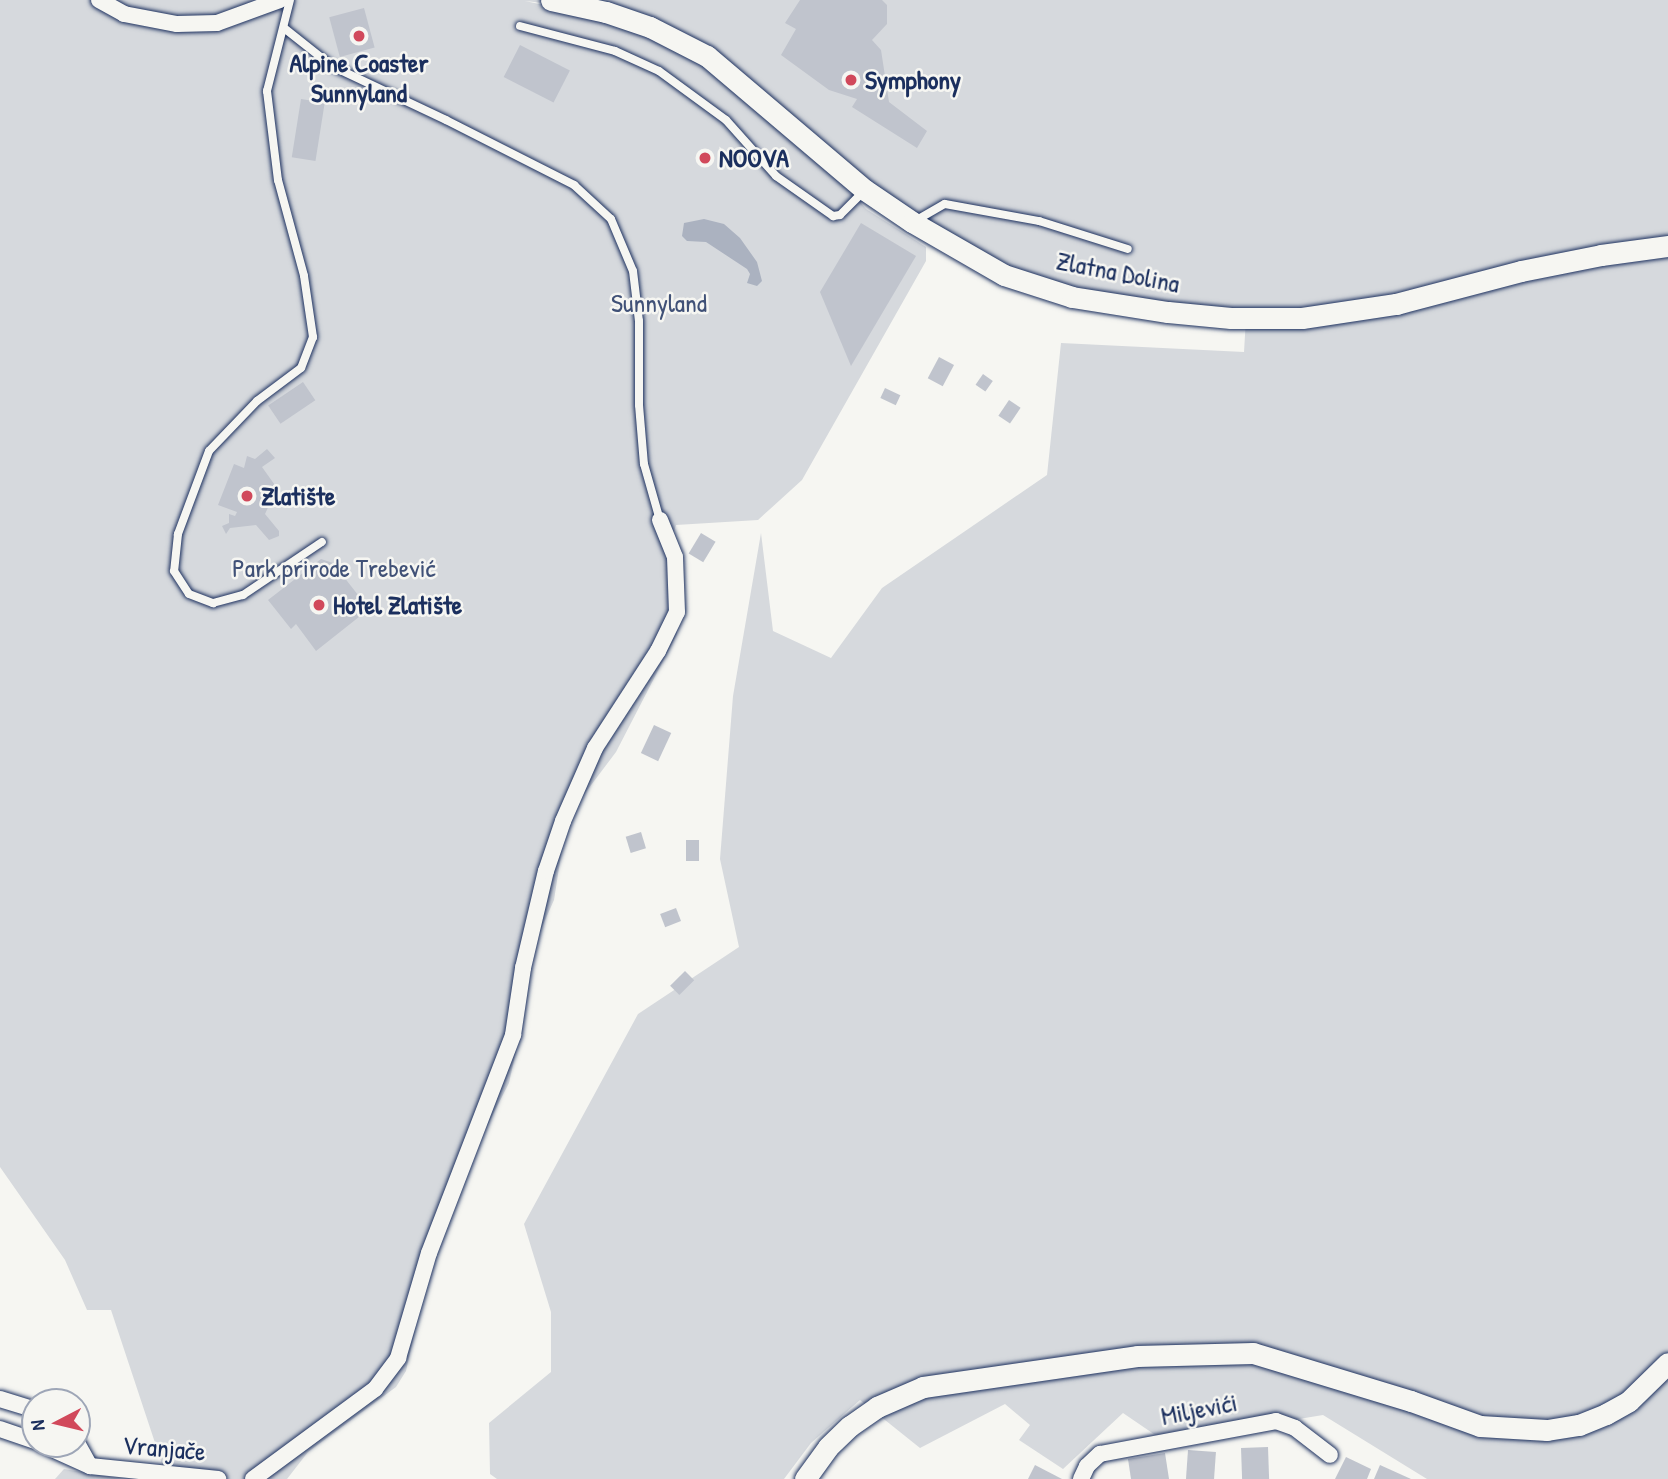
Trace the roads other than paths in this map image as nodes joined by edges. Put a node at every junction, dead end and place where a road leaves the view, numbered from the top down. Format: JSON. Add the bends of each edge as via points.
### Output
{"nodes":[{"id":1,"x":99,"y":0,"type":"edge"},
{"id":2,"x":280,"y":0,"type":"edge"},
{"id":3,"x":290,"y":0,"type":"edge"},
{"id":4,"x":551,"y":0,"type":"edge"},
{"id":5,"x":520,"y":26,"type":"dead end"},
{"id":6,"x":284,"y":28,"type":"junction"},
{"id":7,"x":865,"y":190,"type":"junction"},
{"id":8,"x":912,"y":222,"type":"junction"},
{"id":9,"x":1668,"y":246,"type":"edge"},
{"id":10,"x":1128,"y":249,"type":"dead end"},
{"id":11,"x":660,"y":520,"type":"joint"},
{"id":12,"x":322,"y":542,"type":"dead end"},
{"id":13,"x":1668,"y":1363,"type":"edge"},
{"id":14,"x":0,"y":1399,"type":"edge"},
{"id":15,"x":21,"y":1406,"type":"edge"},
{"id":16,"x":0,"y":1429,"type":"edge"},
{"id":17,"x":21,"y":1436,"type":"edge"},
{"id":18,"x":1331,"y":1455,"type":"dead end"},
{"id":19,"x":72,"y":1458,"type":"edge"},
{"id":20,"x":85,"y":1458,"type":"edge"},
{"id":21,"x":90,"y":1466,"type":"junction"},
{"id":22,"x":218,"y":1479,"type":"edge"},
{"id":23,"x":253,"y":1479,"type":"edge"},
{"id":24,"x":805,"y":1479,"type":"edge"},
{"id":25,"x":1080,"y":1479,"type":"edge"}],
"edges":[{"from":1,"to":2,"type":"street","via":[[124,14],[177,24],[217,23]]},
{"from":3,"to":6,"type":"lane"},
{"from":4,"to":7,"type":"main road","name":"Zlatna Dolina","via":[[650,27],[707,56]]},
{"from":5,"to":7,"type":"lane","via":[[615,51],[659,71],[726,120],[776,176],[833,216],[840,215]]},
{"from":6,"to":11,"type":"lane","via":[[331,66],[574,186],[611,219],[633,271],[644,464]]},
{"from":6,"to":12,"type":"lane","via":[[267,91],[278,180],[304,276],[313,338],[301,369],[257,401],[209,450],[178,534],[174,571],[189,594],[213,603],[243,595]]},
{"from":7,"to":8,"type":"main road","name":"Zlatna Dolina"},
{"from":8,"to":9,"type":"main road","name":"Zlatna Dolina","via":[[1004,275],[1072,297],[1231,318],[1302,318],[1396,304],[1521,271]]},
{"from":8,"to":10,"type":"lane","via":[[945,204],[1039,222]]},
{"from":11,"to":23,"type":"street","via":[[675,557],[677,612],[659,651],[595,748],[563,821],[523,968],[513,1035],[429,1253],[398,1359],[375,1389]]},
{"from":13,"to":24,"type":"main road","via":[[1629,1401],[1606,1414],[1579,1425],[1546,1430],[1480,1426],[1253,1353],[1137,1356],[923,1387],[877,1407],[850,1426]]},
{"from":14,"to":15,"type":"street"},
{"from":16,"to":17,"type":"street"},
{"from":18,"to":25,"type":"street","name":"Miljevići","via":[[1295,1428],[1276,1421],[1100,1454]]},
{"from":19,"to":21,"type":"street"},
{"from":20,"to":21,"type":"street","name":"Vranjače"},
{"from":21,"to":22,"type":"street","name":"Vranjače"}]}
